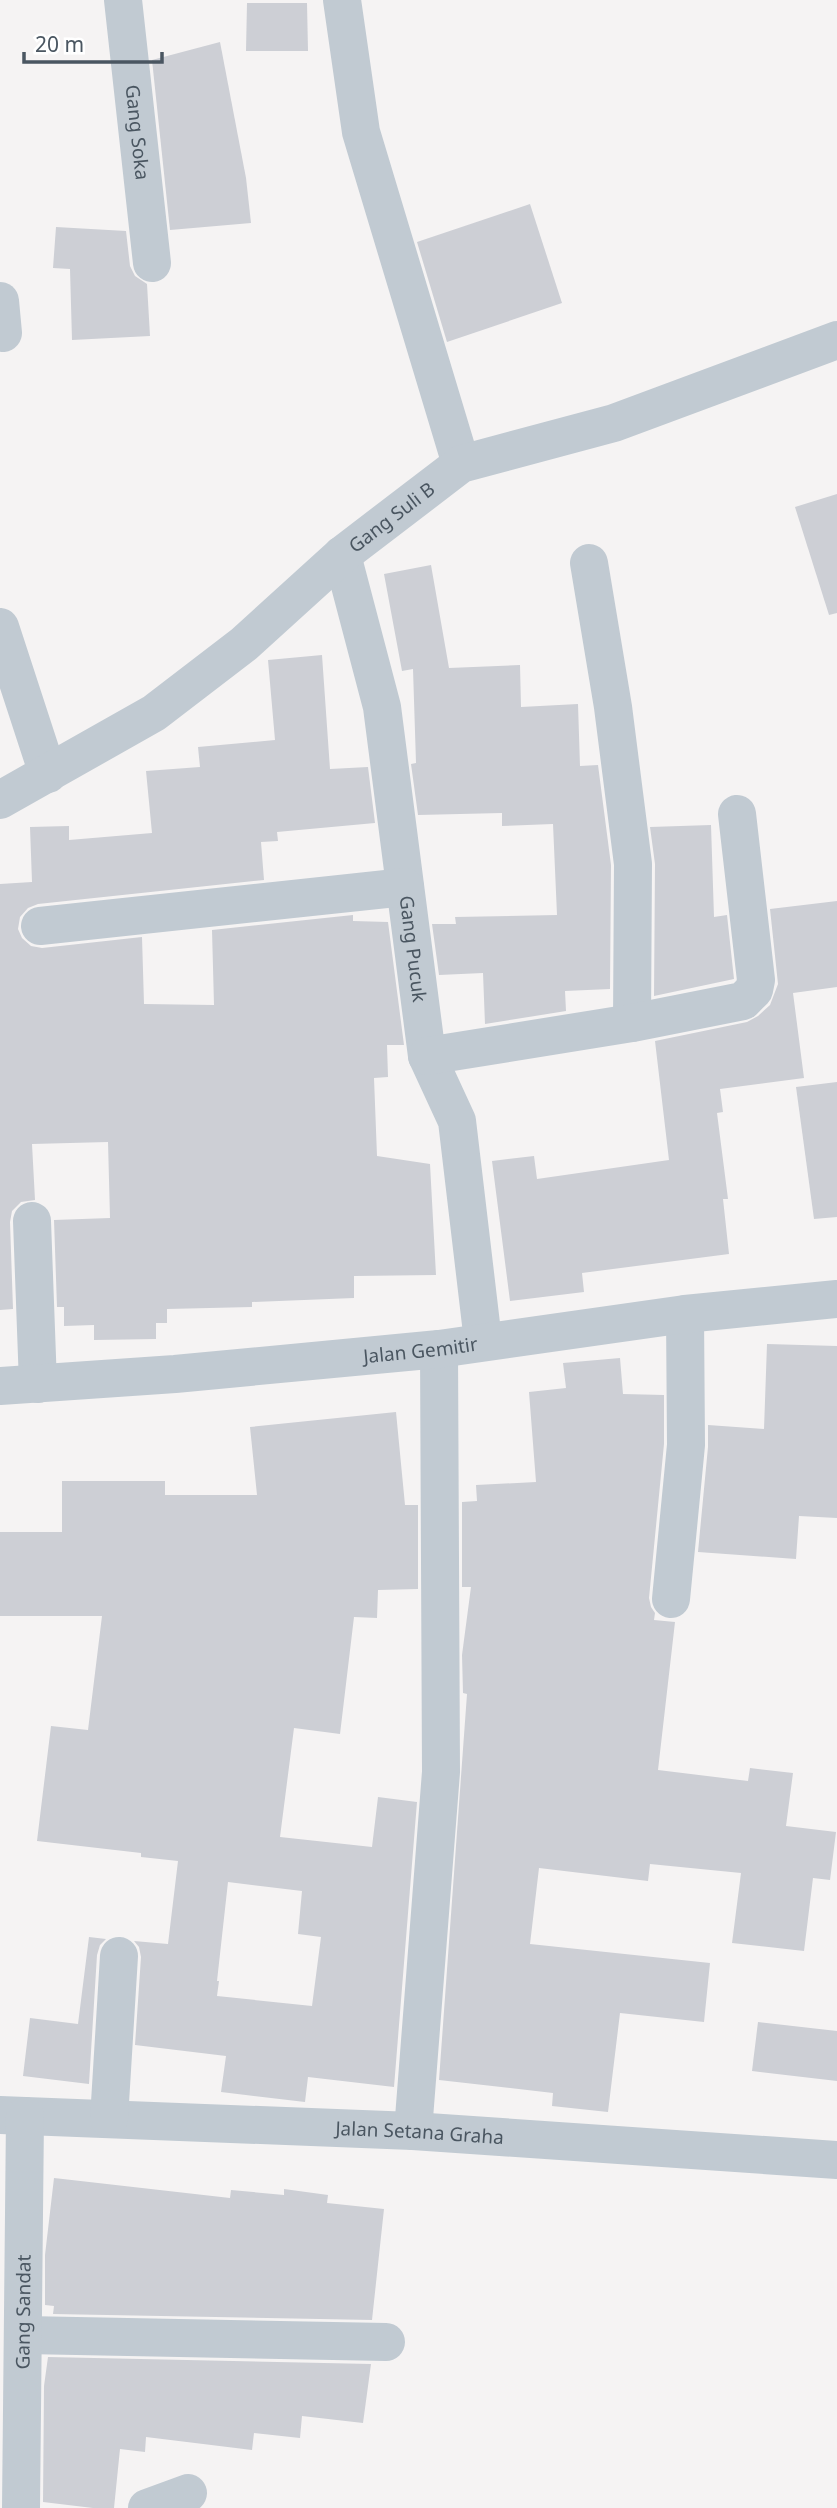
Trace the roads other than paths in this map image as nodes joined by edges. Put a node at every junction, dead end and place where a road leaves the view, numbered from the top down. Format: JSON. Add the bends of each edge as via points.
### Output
{"nodes":[{"id":1,"x":123,"y":0,"type":"edge"},
{"id":2,"x":342,"y":0,"type":"edge"},
{"id":3,"x":152,"y":263,"type":"dead end"},
{"id":4,"x":837,"y":340,"type":"edge"},
{"id":5,"x":461,"y":464,"type":"junction"},
{"id":6,"x":342,"y":555,"type":"junction"},
{"id":7,"x":589,"y":563,"type":"dead end"},
{"id":8,"x":0,"y":627,"type":"edge"},
{"id":9,"x":48,"y":774,"type":"junction"},
{"id":10,"x":0,"y":800,"type":"edge"},
{"id":11,"x":737,"y":814,"type":"dead end"},
{"id":12,"x":405,"y":887,"type":"junction"},
{"id":13,"x":40,"y":926,"type":"dead end"},
{"id":14,"x":632,"y":1023,"type":"junction"},
{"id":15,"x":427,"y":1056,"type":"junction"},
{"id":16,"x":32,"y":1221,"type":"dead end"},
{"id":17,"x":837,"y":1299,"type":"edge"},
{"id":18,"x":685,"y":1314,"type":"junction"},
{"id":19,"x":483,"y":1341,"type":"junction"},
{"id":20,"x":439,"y":1349,"type":"junction"},
{"id":21,"x":38,"y":1384,"type":"junction"},
{"id":22,"x":0,"y":1386,"type":"edge"},
{"id":23,"x":671,"y":1598,"type":"dead end"},
{"id":24,"x":119,"y":1956,"type":"dead end"},
{"id":25,"x":13,"y":2116,"type":"edge"},
{"id":26,"x":109,"y":2119,"type":"junction"},
{"id":27,"x":413,"y":2131,"type":"junction"},
{"id":28,"x":837,"y":2160,"type":"edge"},
{"id":29,"x":25,"y":2335,"type":"junction"},
{"id":30,"x":386,"y":2342,"type":"dead end"},
{"id":31,"x":188,"y":2493,"type":"dead end"},
{"id":32,"x":22,"y":2508,"type":"edge"},
{"id":33,"x":147,"y":2508,"type":"edge"}],
"edges":[{"from":1,"to":3,"type":"street","name":"Gang Soka"},
{"from":2,"to":5,"type":"street","via":[[361,131]]},
{"from":4,"to":5,"type":"street","name":"Gang Suli B","via":[[614,423]]},
{"from":5,"to":6,"type":"street","name":"Gang Suli B"},
{"from":6,"to":9,"type":"street","name":"Gang Suli B","via":[[244,644],[154,713]]},
{"from":6,"to":12,"type":"street","name":"Gang Pucuk","via":[[382,708]]},
{"from":7,"to":14,"type":"street","via":[[633,864]]},
{"from":8,"to":9,"type":"street"},
{"from":9,"to":10,"type":"street","name":"Gang Suli B"},
{"from":11,"to":14,"type":"street","via":[[754,990],[743,1001]]},
{"from":12,"to":13,"type":"street"},
{"from":12,"to":15,"type":"street","name":"Gang Pucuk"},
{"from":14,"to":15,"type":"street"},
{"from":15,"to":19,"type":"street","name":"Gang Pucuk","via":[[457,1121]]},
{"from":16,"to":21,"type":"street"},
{"from":17,"to":18,"type":"street","name":"Jalan Gemitir"},
{"from":18,"to":19,"type":"street","name":"Jalan Gemitir"},
{"from":18,"to":23,"type":"street","via":[[686,1445]]},
{"from":19,"to":20,"type":"street","name":"Jalan Gemitir"},
{"from":20,"to":21,"type":"street","name":"Jalan Gemitir"},
{"from":20,"to":27,"type":"street","via":[[441,1772]]},
{"from":21,"to":22,"type":"street","name":"Jalan Gemitir"},
{"from":24,"to":26,"type":"street"},
{"from":25,"to":26,"type":"street","name":"Jalan Setana Graha"},
{"from":25,"to":29,"type":"street","name":"Gang Sandat"},
{"from":26,"to":27,"type":"street","name":"Jalan Setana Graha"},
{"from":27,"to":28,"type":"street","name":"Jalan Setana Graha"},
{"from":29,"to":30,"type":"street"},
{"from":29,"to":32,"type":"street","name":"Gang Sandat"},
{"from":31,"to":33,"type":"street"}]}
